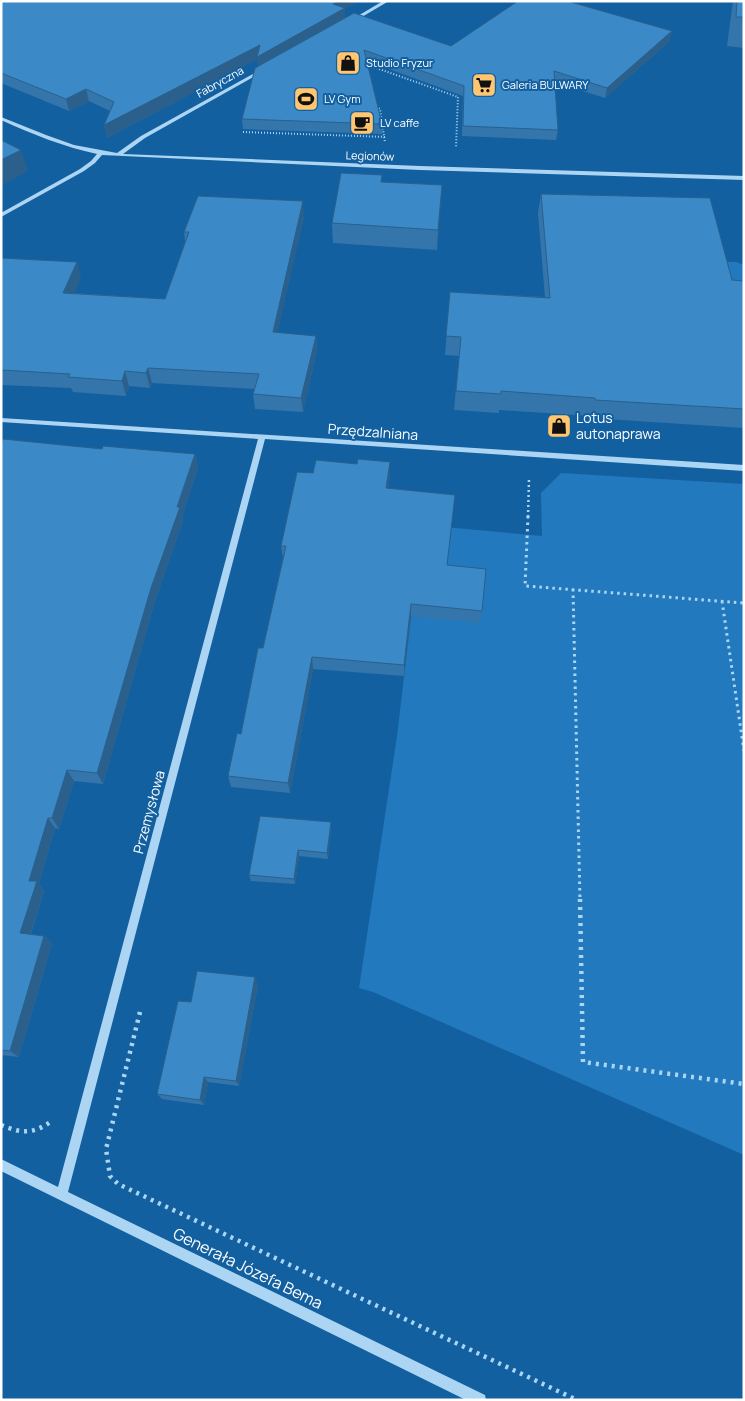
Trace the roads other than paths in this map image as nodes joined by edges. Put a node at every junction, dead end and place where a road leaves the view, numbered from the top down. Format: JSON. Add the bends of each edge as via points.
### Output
{"nodes":[{"id":1,"x":387,"y":1,"type":"edge"},
{"id":2,"x":347,"y":24,"type":"edge"},
{"id":3,"x":272,"y":65,"type":"edge"},
{"id":4,"x":1,"y":118,"type":"edge"},
{"id":5,"x":100,"y":154,"type":"junction"},
{"id":6,"x":118,"y":155,"type":"junction"},
{"id":7,"x":744,"y":178,"type":"edge"},
{"id":8,"x":1,"y":215,"type":"edge"},
{"id":9,"x":1,"y":420,"type":"edge"},
{"id":10,"x":262,"y":437,"type":"junction"},
{"id":11,"x":744,"y":468,"type":"edge"},
{"id":12,"x":1,"y":1165,"type":"edge"},
{"id":13,"x":62,"y":1194,"type":"junction"},
{"id":14,"x":480,"y":1400,"type":"edge"}],
"edges":[{"from":1,"to":2,"type":"street"},
{"from":3,"to":6,"type":"street","name":"Fabryczna"},
{"from":4,"to":5,"type":"street","name":"Legionów","via":[[50,140]]},
{"from":5,"to":6,"type":"street","name":"Legionów"},
{"from":5,"to":8,"type":"street","via":[[82,170]]},
{"from":6,"to":7,"type":"street","name":"Legionów","via":[[429,169]]},
{"from":9,"to":10,"type":"street","name":"Przędzalniana"},
{"from":10,"to":11,"type":"street","name":"Przędzalniana"},
{"from":10,"to":13,"type":"street","name":"Przemysłowa"},
{"from":12,"to":13,"type":"street","name":"Generała Józefa Bema"},
{"from":13,"to":14,"type":"street","name":"Generała Józefa Bema"}]}
